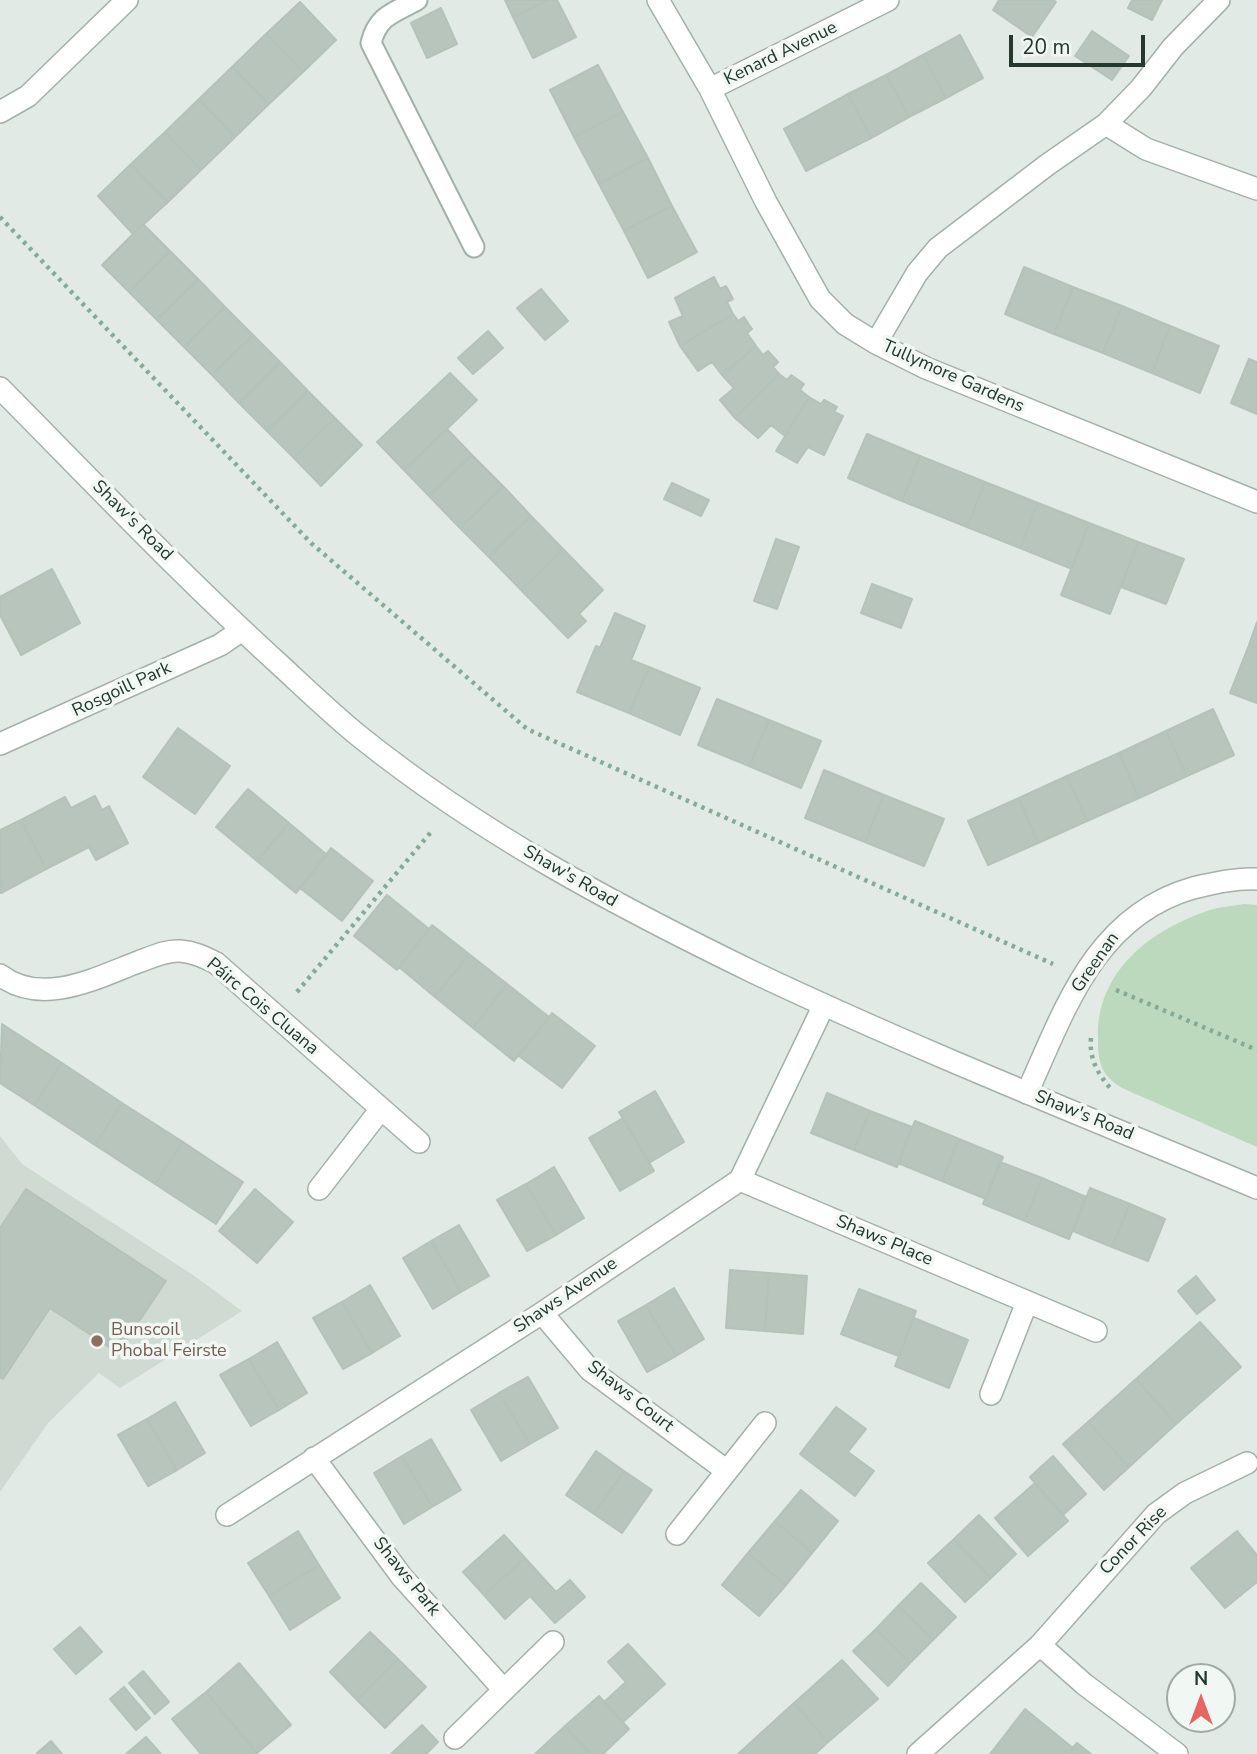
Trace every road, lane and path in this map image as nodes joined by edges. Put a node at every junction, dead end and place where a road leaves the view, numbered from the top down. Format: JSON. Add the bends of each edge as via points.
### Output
{"nodes":[{"id":1,"x":127,"y":0,"type":"edge"},
{"id":2,"x":417,"y":0,"type":"edge"},
{"id":3,"x":657,"y":0,"type":"edge"},
{"id":4,"x":888,"y":0,"type":"edge"},
{"id":5,"x":1219,"y":0,"type":"edge"},
{"id":6,"x":710,"y":89,"type":"junction"},
{"id":7,"x":0,"y":112,"type":"edge"},
{"id":8,"x":1106,"y":124,"type":"junction"},
{"id":9,"x":1257,"y":189,"type":"edge"},
{"id":10,"x":0,"y":217,"type":"edge"},
{"id":11,"x":474,"y":247,"type":"dead end"},
{"id":12,"x":876,"y":343,"type":"junction"},
{"id":13,"x":0,"y":388,"type":"edge"},
{"id":14,"x":1257,"y":502,"type":"edge"},
{"id":15,"x":242,"y":630,"type":"junction"},
{"id":16,"x":0,"y":744,"type":"edge"},
{"id":17,"x":454,"y":804,"type":"junction"},
{"id":18,"x":1257,"y":879,"type":"edge"},
{"id":19,"x":1057,"y":966,"type":"dead end"},
{"id":20,"x":0,"y":975,"type":"edge"},
{"id":21,"x":1116,"y":990,"type":"dead end"},
{"id":22,"x":824,"y":1006,"type":"junction"},
{"id":23,"x":274,"y":1015,"type":"junction"},
{"id":24,"x":1091,"y":1035,"type":"dead end"},
{"id":25,"x":1257,"y":1050,"type":"edge"},
{"id":26,"x":1111,"y":1089,"type":"dead end"},
{"id":27,"x":1027,"y":1093,"type":"junction"},
{"id":28,"x":381,"y":1109,"type":"junction"},
{"id":29,"x":419,"y":1142,"type":"dead end"},
{"id":30,"x":740,"y":1180,"type":"junction"},
{"id":31,"x":1257,"y":1188,"type":"edge"},
{"id":32,"x":319,"y":1189,"type":"dead end"},
{"id":33,"x":1027,"y":1302,"type":"junction"},
{"id":34,"x":542,"y":1313,"type":"junction"},
{"id":35,"x":1096,"y":1331,"type":"dead end"},
{"id":36,"x":991,"y":1394,"type":"dead end"},
{"id":37,"x":765,"y":1423,"type":"dead end"},
{"id":38,"x":314,"y":1458,"type":"junction"},
{"id":39,"x":1247,"y":1463,"type":"dead end"},
{"id":40,"x":727,"y":1471,"type":"junction"},
{"id":41,"x":227,"y":1515,"type":"dead end"},
{"id":42,"x":677,"y":1534,"type":"dead end"},
{"id":43,"x":554,"y":1642,"type":"dead end"},
{"id":44,"x":1040,"y":1645,"type":"junction"},
{"id":45,"x":504,"y":1690,"type":"junction"},
{"id":46,"x":455,"y":1738,"type":"dead end"},
{"id":47,"x":918,"y":1754,"type":"edge"},
{"id":48,"x":1177,"y":1754,"type":"edge"}],
"edges":[{"from":1,"to":7,"type":"street","via":[[28,96]]},
{"from":2,"to":11,"type":"lane","via":[[383,19],[375,27],[371,43]]},
{"from":3,"to":6,"type":"street","name":"Tullymore Gardens"},
{"from":4,"to":6,"type":"street","name":"Kenard Avenue"},
{"from":5,"to":8,"type":"street"},
{"from":6,"to":12,"type":"street","name":"Tullymore Gardens","via":[[820,299],[845,324]]},
{"from":8,"to":9,"type":"street","via":[[1146,149]]},
{"from":8,"to":12,"type":"street","via":[[938,248],[917,272]]},
{"from":10,"to":19,"type":"path","via":[[311,543],[527,729]]},
{"from":12,"to":14,"type":"street","name":"Tullymore Gardens","via":[[926,368]]},
{"from":13,"to":15,"type":"street","name":"Shaw's Road"},
{"from":15,"to":16,"type":"street","name":"Rosgoill Park","via":[[220,645]]},
{"from":15,"to":17,"type":"street","name":"Shaw's Road","via":[[356,734]]},
{"from":17,"to":22,"type":"street","name":"Shaw's Road","via":[[587,888]]},
{"from":17,"to":23,"type":"path"},
{"from":18,"to":27,"type":"street","name":"Greenan","via":[[1213,883],[1175,894],[1116,932],[1065,1008]]},
{"from":20,"to":23,"type":"street","name":"Páirc Cois Cluana","via":[[20,986],[46,990],[74,986],[160,954],[196,953],[216,963]]},
{"from":21,"to":25,"type":"path"},
{"from":22,"to":27,"type":"street","name":"Shaw's Road"},
{"from":22,"to":30,"type":"street"},
{"from":23,"to":28,"type":"street","name":"Páirc Cois Cluana"},
{"from":24,"to":26,"type":"path","via":[[1097,1073]]},
{"from":27,"to":31,"type":"street","name":"Shaw's Road"},
{"from":28,"to":29,"type":"street","name":"Páirc Cois Cluana"},
{"from":28,"to":32,"type":"street"},
{"from":30,"to":33,"type":"street","name":"Shaws Place"},
{"from":30,"to":34,"type":"street","name":"Shaws Avenue"},
{"from":33,"to":35,"type":"street","name":"Shaws Place"},
{"from":33,"to":36,"type":"street"},
{"from":34,"to":38,"type":"street","name":"Shaws Avenue"},
{"from":34,"to":40,"type":"street","name":"Shaws Court","via":[[590,1370]]},
{"from":37,"to":40,"type":"street"},
{"from":38,"to":41,"type":"street","name":"Shaws Avenue"},
{"from":38,"to":45,"type":"street","name":"Shaws Park","via":[[402,1577]]},
{"from":39,"to":44,"type":"street","name":"Conor Rise","via":[[1185,1493],[1156,1514]]},
{"from":40,"to":42,"type":"street"},
{"from":43,"to":45,"type":"street"},
{"from":44,"to":47,"type":"street","name":"Conor Rise"},
{"from":44,"to":48,"type":"street"},
{"from":45,"to":46,"type":"street"}]}
